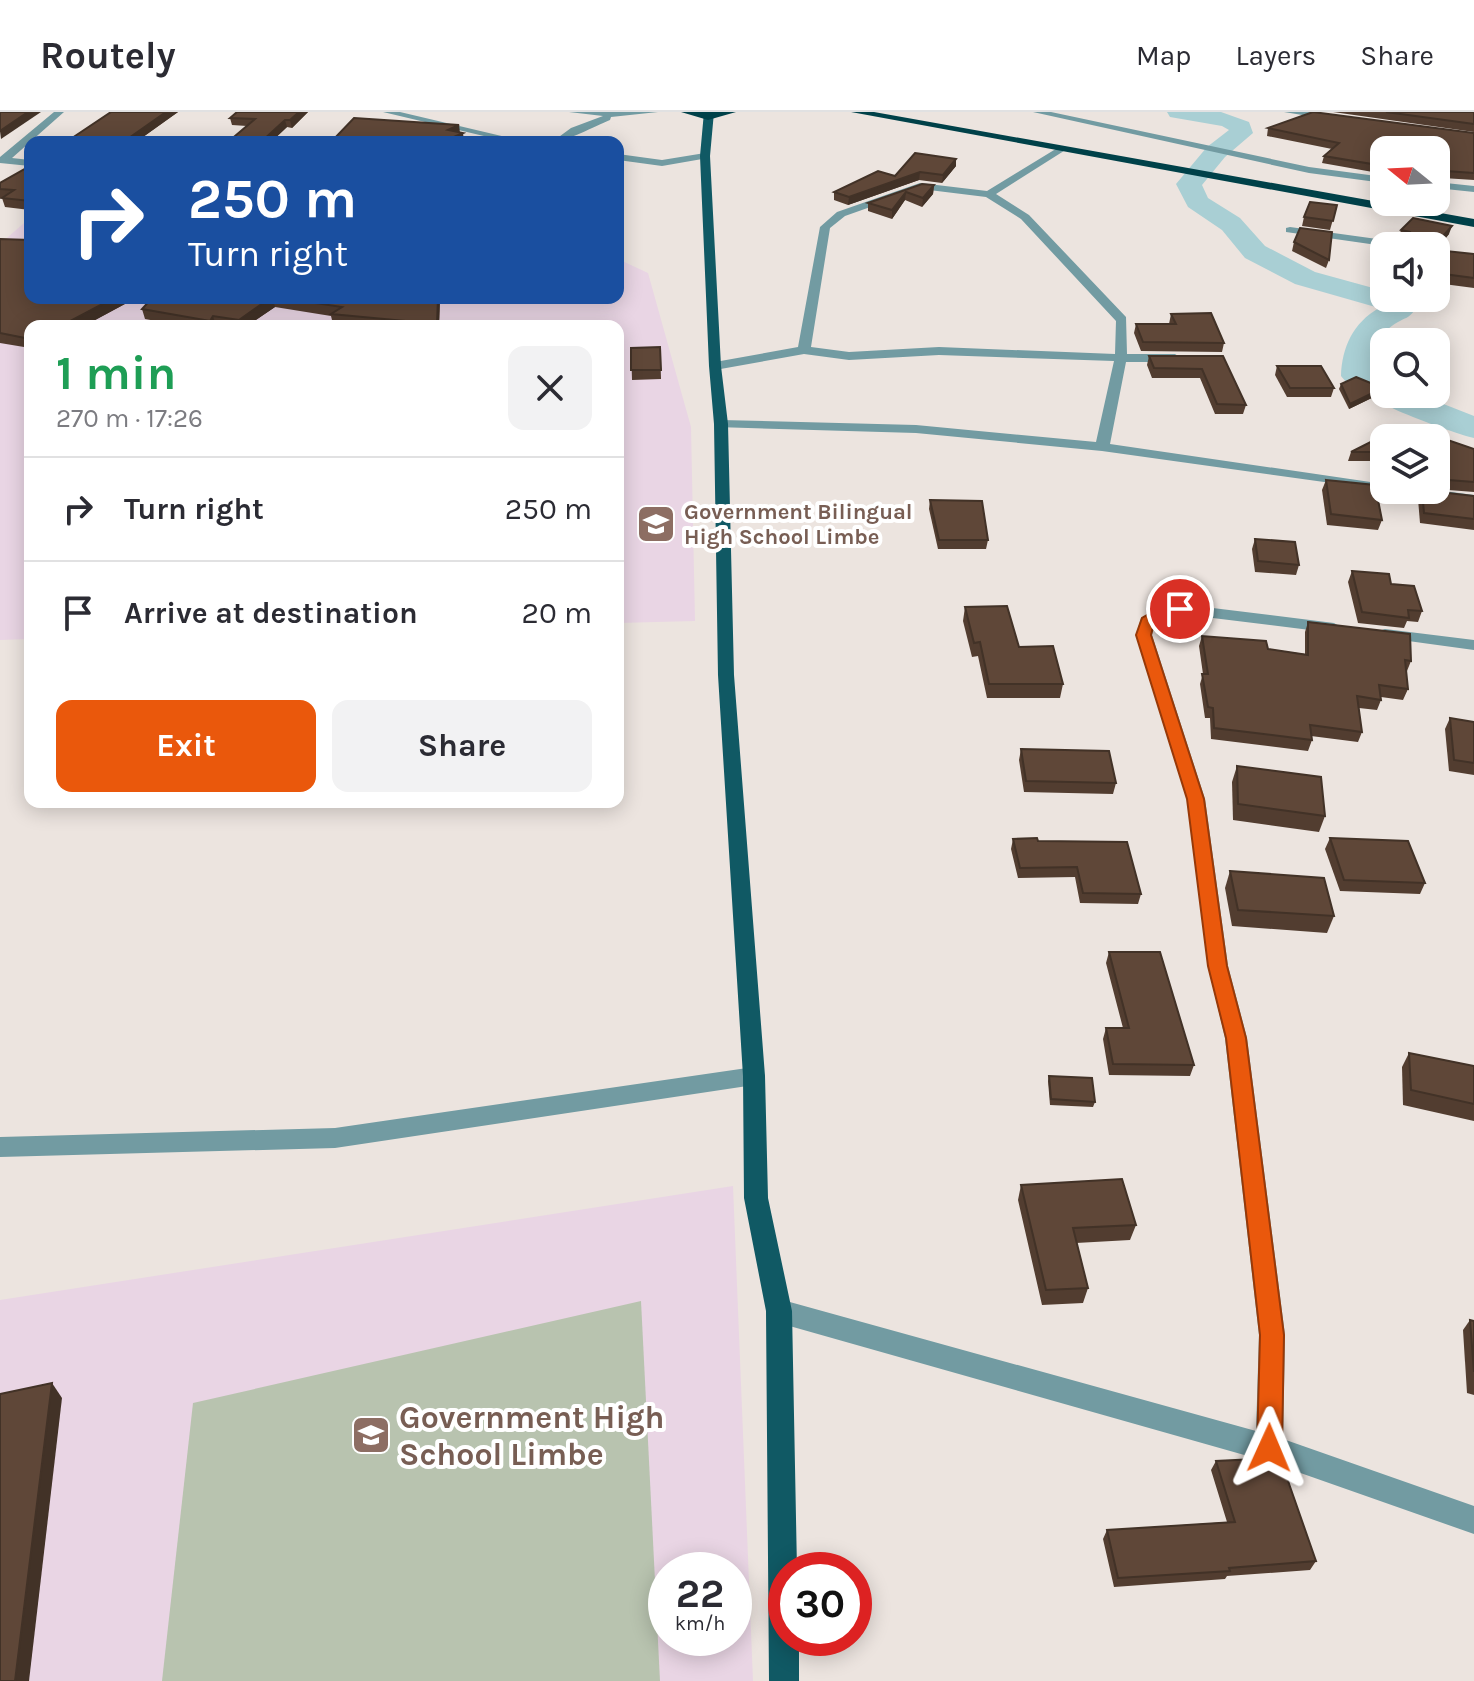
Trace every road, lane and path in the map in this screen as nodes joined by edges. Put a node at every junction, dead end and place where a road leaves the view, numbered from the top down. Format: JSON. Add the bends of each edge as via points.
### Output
{"nodes":[{"id":1,"x":59,"y":112,"type":"edge"},
{"id":2,"x":388,"y":112,"type":"edge"},
{"id":3,"x":574,"y":112,"type":"edge"},
{"id":4,"x":653,"y":112,"type":"edge"},
{"id":5,"x":686,"y":112,"type":"edge"},
{"id":6,"x":731,"y":112,"type":"edge"},
{"id":7,"x":856,"y":112,"type":"edge"},
{"id":8,"x":1038,"y":112,"type":"edge"},
{"id":9,"x":1289,"y":112,"type":"edge"},
{"id":10,"x":615,"y":114,"type":"junction"},
{"id":11,"x":708,"y":115,"type":"edge"},
{"id":12,"x":1346,"y":119,"type":"edge"},
{"id":13,"x":30,"y":136,"type":"edge"},
{"id":14,"x":495,"y":136,"type":"edge"},
{"id":15,"x":566,"y":136,"type":"edge"},
{"id":16,"x":24,"y":141,"type":"edge"},
{"id":17,"x":1062,"y":149,"type":"junction"},
{"id":18,"x":705,"y":156,"type":"junction"},
{"id":19,"x":624,"y":158,"type":"edge"},
{"id":20,"x":2,"y":160,"type":"edge"},
{"id":21,"x":24,"y":162,"type":"edge"},
{"id":22,"x":1370,"y":178,"type":"edge"},
{"id":23,"x":1450,"y":186,"type":"edge"},
{"id":24,"x":1474,"y":189,"type":"edge"},
{"id":25,"x":989,"y":194,"type":"junction"},
{"id":26,"x":1474,"y":223,"type":"edge"},
{"id":27,"x":1290,"y":230,"type":"dead end"},
{"id":28,"x":1370,"y":241,"type":"edge"},
{"id":29,"x":804,"y":350,"type":"junction"},
{"id":30,"x":1121,"y":358,"type":"junction"},
{"id":31,"x":1194,"y":359,"type":"edge"},
{"id":32,"x":715,"y":366,"type":"junction"},
{"id":33,"x":721,"y":424,"type":"junction"},
{"id":34,"x":1102,"y":447,"type":"junction"},
{"id":35,"x":1370,"y":486,"type":"edge"},
{"id":36,"x":1450,"y":496,"type":"edge"},
{"id":37,"x":1474,"y":499,"type":"edge"},
{"id":38,"x":1474,"y":645,"type":"edge"},
{"id":39,"x":754,"y":1076,"type":"junction"},
{"id":40,"x":0,"y":1147,"type":"edge"},
{"id":41,"x":779,"y":1311,"type":"junction"},
{"id":42,"x":1269,"y":1448,"type":"junction"},
{"id":43,"x":1474,"y":1520,"type":"edge"},
{"id":44,"x":784,"y":1681,"type":"edge"}],
"edges":[{"from":1,"to":13,"type":"street"},
{"from":2,"to":14,"type":"street"},
{"from":3,"to":10,"type":"street"},
{"from":4,"to":10,"type":"street"},
{"from":5,"to":11,"type":"highway"},
{"from":6,"to":11,"type":"highway"},
{"from":7,"to":17,"type":"highway"},
{"from":8,"to":22,"type":"street"},
{"from":9,"to":12,"type":"street"},
{"from":10,"to":15,"type":"street"},
{"from":11,"to":18,"type":"main road"},
{"from":16,"to":20,"type":"street"},
{"from":17,"to":25,"type":"street"},
{"from":17,"to":26,"type":"highway"},
{"from":18,"to":19,"type":"street","via":[[662,163]]},
{"from":18,"to":32,"type":"main road"},
{"from":20,"to":21,"type":"street"},
{"from":23,"to":24,"type":"street"},
{"from":25,"to":29,"type":"street","via":[[920,186],[841,214],[825,227]]},
{"from":25,"to":30,"type":"street","via":[[1025,217],[1122,320]]},
{"from":27,"to":28,"type":"street"},
{"from":29,"to":30,"type":"street","via":[[849,356],[939,351]]},
{"from":29,"to":32,"type":"street"},
{"from":30,"to":31,"type":"street"},
{"from":30,"to":34,"type":"street"},
{"from":32,"to":33,"type":"main road"},
{"from":33,"to":34,"type":"street","via":[[916,429]]},
{"from":33,"to":39,"type":"main road","via":[[726,675]]},
{"from":34,"to":35,"type":"street"},
{"from":36,"to":37,"type":"street"},
{"from":38,"to":42,"type":"street","via":[[1180,609],[1147,621],[1144,635],[1196,799],[1218,966],[1236,1038],[1272,1335]]},
{"from":39,"to":40,"type":"street","via":[[335,1138]]},
{"from":39,"to":41,"type":"main road","via":[[756,1198]]},
{"from":41,"to":42,"type":"street"},
{"from":41,"to":44,"type":"main road"},
{"from":42,"to":43,"type":"street"}]}
